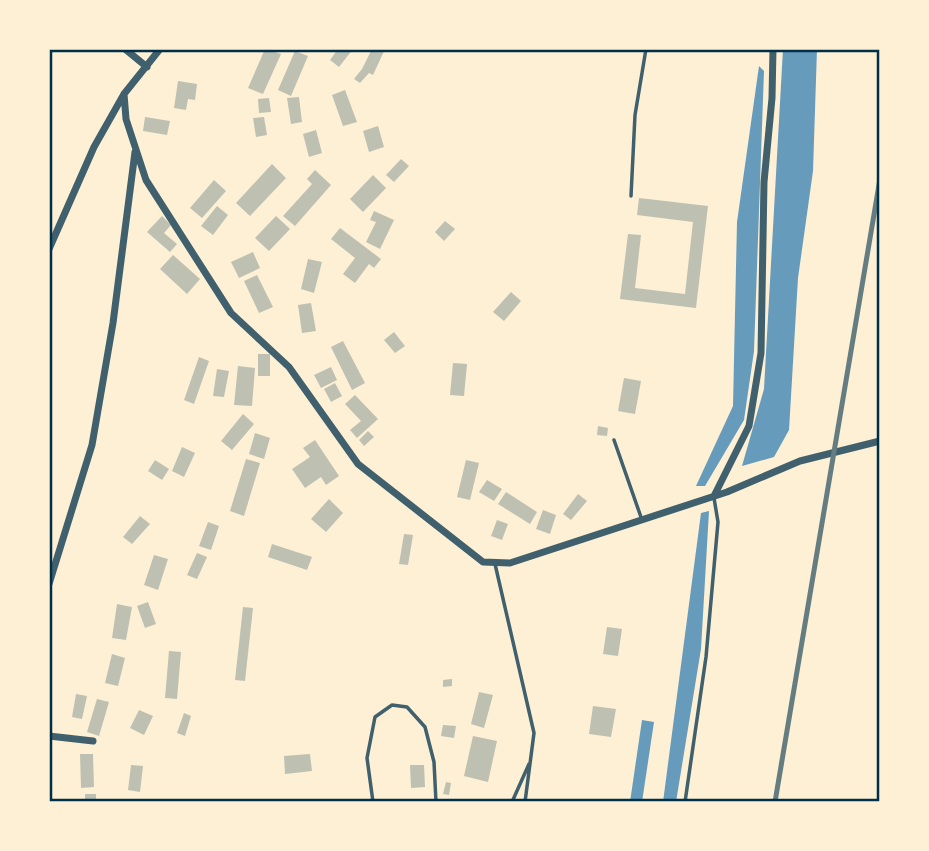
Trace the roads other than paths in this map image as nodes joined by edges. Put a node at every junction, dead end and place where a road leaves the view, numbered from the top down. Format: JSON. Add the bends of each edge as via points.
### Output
{"nodes":[{"id":1,"x":125,"y":49,"type":"edge"},
{"id":2,"x":160,"y":49,"type":"edge"},
{"id":3,"x":646,"y":49,"type":"edge"},
{"id":4,"x":774,"y":49,"type":"edge"},
{"id":5,"x":147,"y":67,"type":"junction"},
{"id":6,"x":124,"y":94,"type":"junction"},
{"id":7,"x":136,"y":148,"type":"junction"},
{"id":8,"x":631,"y":196,"type":"dead end"},
{"id":9,"x":49,"y":249,"type":"edge"},
{"id":10,"x":614,"y":440,"type":"dead end"},
{"id":11,"x":880,"y":441,"type":"edge"},
{"id":12,"x":714,"y":496,"type":"junction"},
{"id":13,"x":642,"y":520,"type":"junction"},
{"id":14,"x":495,"y":562,"type":"junction"},
{"id":15,"x":49,"y":584,"type":"edge"},
{"id":16,"x":49,"y":736,"type":"edge"},
{"id":17,"x":93,"y":741,"type":"dead end"},
{"id":18,"x":531,"y":759,"type":"junction"},
{"id":19,"x":373,"y":802,"type":"edge"},
{"id":20,"x":436,"y":802,"type":"edge"},
{"id":21,"x":512,"y":802,"type":"edge"},
{"id":22,"x":525,"y":802,"type":"edge"},
{"id":23,"x":685,"y":802,"type":"edge"}],
"edges":[{"from":1,"to":5,"type":"street"},
{"from":2,"to":5,"type":"street"},
{"from":3,"to":8,"type":"lane","via":[[635,115]]},
{"from":4,"to":12,"type":"street","via":[[764,182],[761,353],[749,426]]},
{"from":5,"to":6,"type":"street"},
{"from":6,"to":7,"type":"street"},
{"from":6,"to":9,"type":"street","via":[[94,147]]},
{"from":7,"to":14,"type":"street","via":[[146,180],[231,313],[289,367],[358,464],[483,562]]},
{"from":7,"to":15,"type":"street","via":[[92,445]]},
{"from":10,"to":13,"type":"lane"},
{"from":11,"to":12,"type":"street","via":[[800,461]]},
{"from":12,"to":13,"type":"street"},
{"from":12,"to":23,"type":"lane","via":[[718,522],[706,657]]},
{"from":13,"to":14,"type":"street","via":[[510,563]]},
{"from":14,"to":18,"type":"lane","via":[[534,733]]},
{"from":16,"to":17,"type":"street"},
{"from":18,"to":21,"type":"lane"},
{"from":18,"to":22,"type":"lane"},
{"from":19,"to":20,"type":"lane","via":[[368,758],[375,717],[392,705],[407,707],[425,727],[435,762]]}]}
